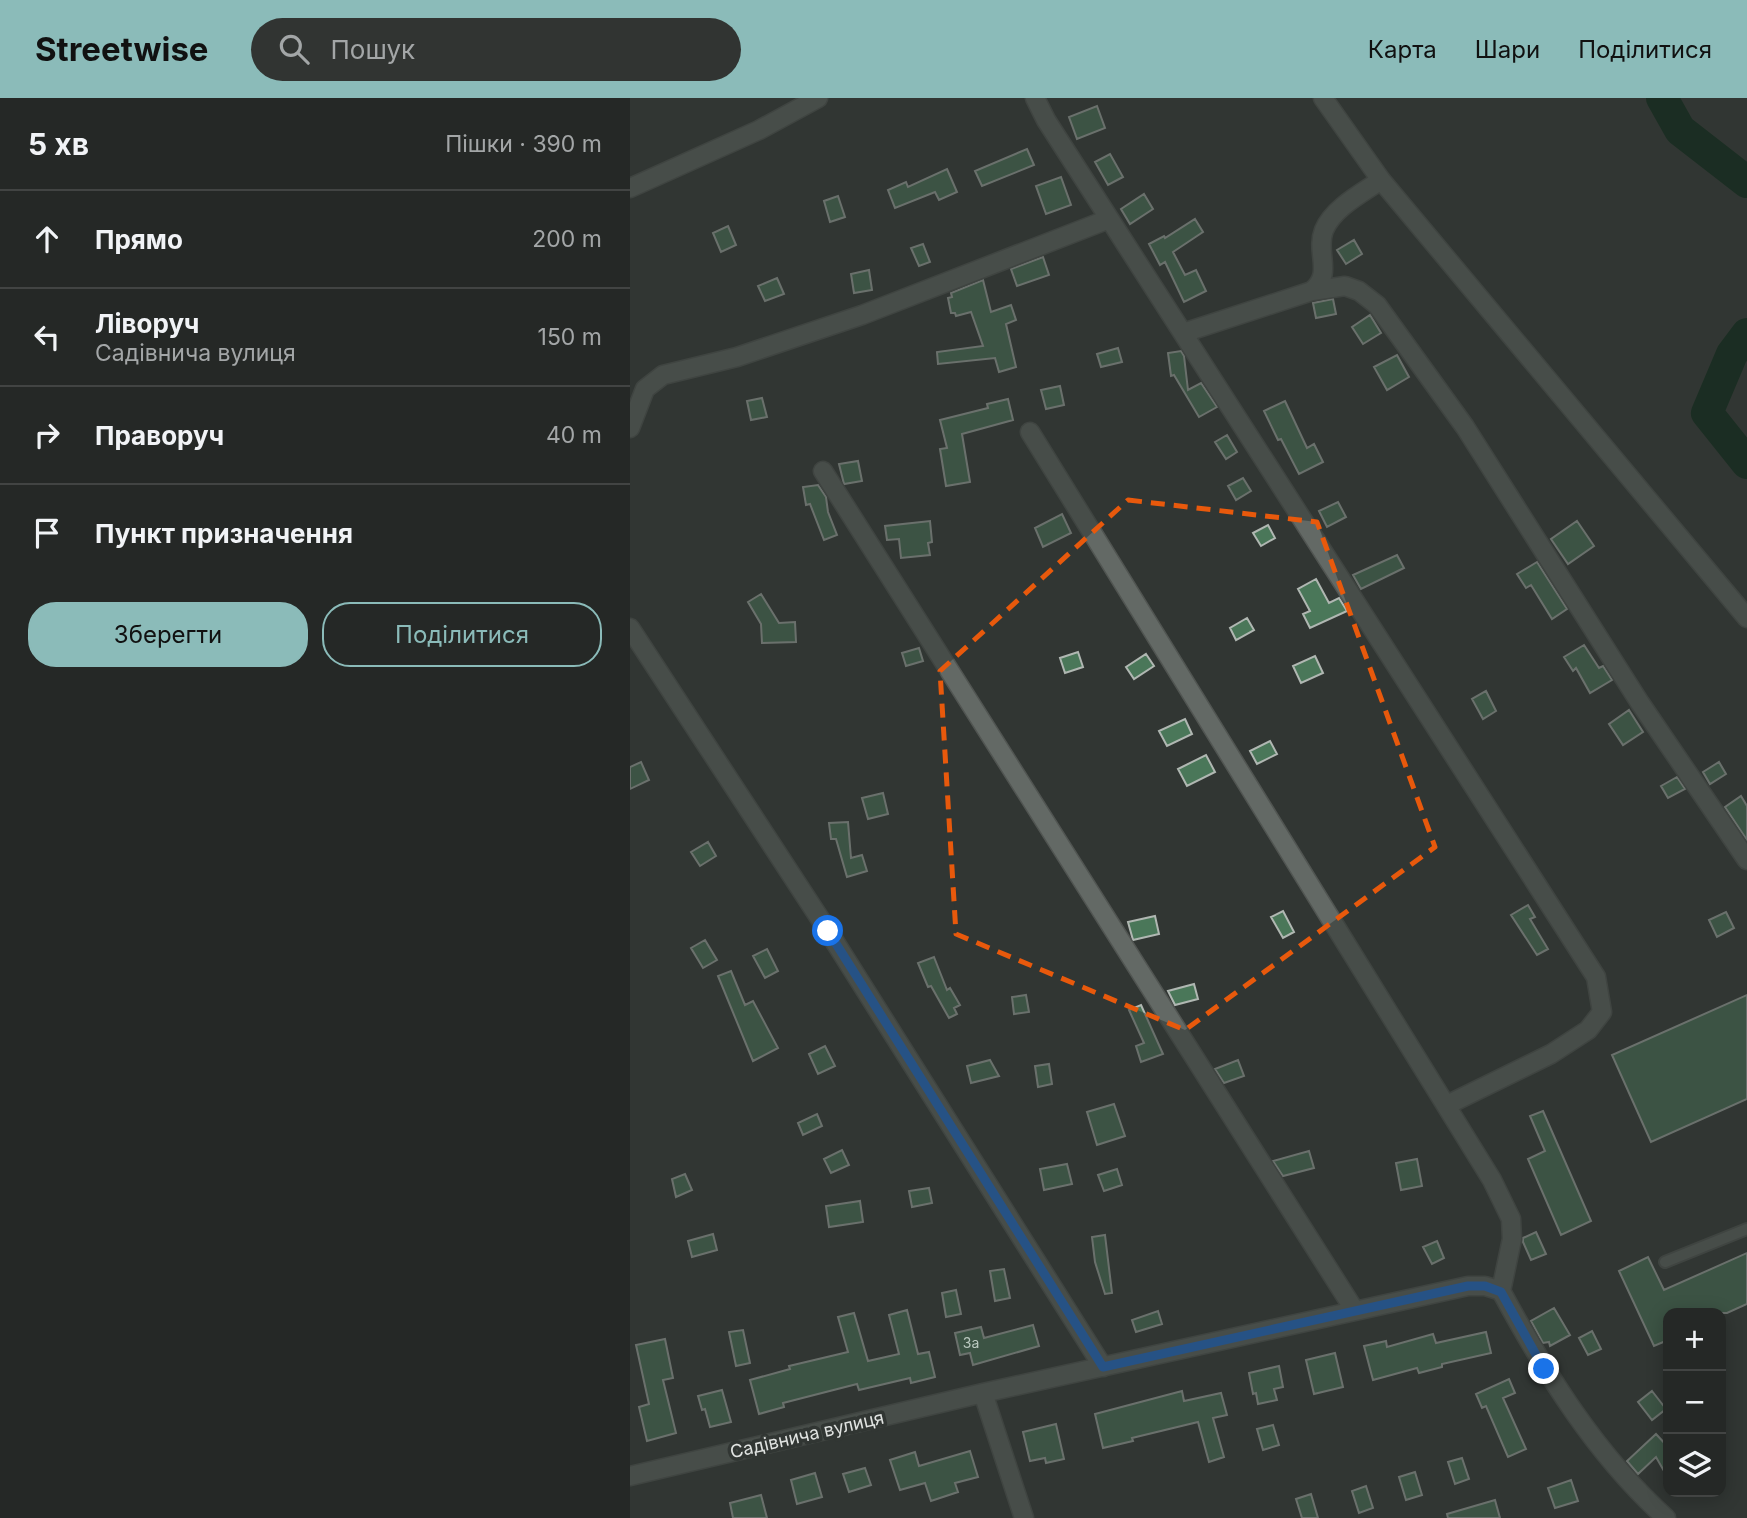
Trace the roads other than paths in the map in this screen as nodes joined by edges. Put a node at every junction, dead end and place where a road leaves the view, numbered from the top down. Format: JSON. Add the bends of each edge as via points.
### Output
{"nodes":[{"id":1,"x":818,"y":98,"type":"edge"},
{"id":2,"x":1035,"y":98,"type":"edge"},
{"id":3,"x":1323,"y":98,"type":"edge"},
{"id":4,"x":1381,"y":180,"type":"junction"},
{"id":5,"x":630,"y":188,"type":"edge"},
{"id":6,"x":1109,"y":219,"type":"junction"},
{"id":7,"x":1312,"y":291,"type":"junction"},
{"id":8,"x":1183,"y":333,"type":"junction"},
{"id":9,"x":630,"y":428,"type":"edge"},
{"id":10,"x":1030,"y":432,"type":"dead end"},
{"id":11,"x":823,"y":471,"type":"dead end"},
{"id":12,"x":1747,"y":618,"type":"edge"},
{"id":13,"x":630,"y":628,"type":"edge"},
{"id":14,"x":1747,"y":860,"type":"edge"},
{"id":15,"x":1447,"y":1105,"type":"junction"},
{"id":16,"x":1747,"y":1228,"type":"edge"},
{"id":17,"x":1665,"y":1262,"type":"dead end"},
{"id":18,"x":1501,"y":1292,"type":"junction"},
{"id":19,"x":1355,"y":1311,"type":"junction"},
{"id":20,"x":1103,"y":1367,"type":"junction"},
{"id":21,"x":983,"y":1393,"type":"junction"},
{"id":22,"x":630,"y":1476,"type":"edge"},
{"id":23,"x":1024,"y":1518,"type":"edge"},
{"id":24,"x":1666,"y":1518,"type":"edge"}],
"edges":[{"from":1,"to":5,"type":"street"},
{"from":2,"to":6,"type":"street"},
{"from":3,"to":4,"type":"street"},
{"from":4,"to":7,"type":"street","via":[[1329,221],[1321,244],[1324,275]]},
{"from":4,"to":12,"type":"street"},
{"from":6,"to":8,"type":"street"},
{"from":6,"to":9,"type":"street","via":[[849,319],[737,357],[663,375],[645,389]]},
{"from":7,"to":8,"type":"street"},
{"from":7,"to":14,"type":"street","via":[[1345,286],[1377,305],[1465,427],[1640,703]]},
{"from":8,"to":15,"type":"street","via":[[1596,977],[1602,1012],[1588,1030],[1551,1055]]},
{"from":10,"to":15,"type":"street"},
{"from":11,"to":19,"type":"street"},
{"from":13,"to":20,"type":"street","via":[[836,943]]},
{"from":15,"to":18,"type":"street","via":[[1511,1219],[1512,1239]]},
{"from":16,"to":17,"type":"lane"},
{"from":18,"to":19,"type":"street","name":"Садівнича вулиця","via":[[1468,1286]]},
{"from":18,"to":24,"type":"street","via":[[1562,1396],[1643,1497]]},
{"from":19,"to":20,"type":"street","name":"Садівнича вулиця"},
{"from":20,"to":21,"type":"street","name":"Садівнича вулиця"},
{"from":21,"to":22,"type":"street","name":"Садівнича вулиця"},
{"from":21,"to":23,"type":"street"}]}
